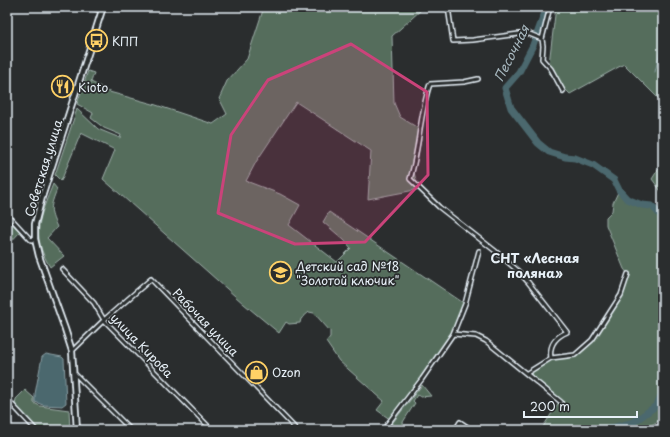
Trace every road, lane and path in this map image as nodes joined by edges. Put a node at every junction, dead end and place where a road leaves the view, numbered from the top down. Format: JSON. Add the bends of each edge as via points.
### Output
{"nodes":[{"id":1,"x":89,"y":7,"type":"edge"},
{"id":2,"x":448,"y":7,"type":"edge"},
{"id":3,"x":550,"y":7,"type":"edge"},
{"id":4,"x":102,"y":9,"type":"edge"},
{"id":5,"x":542,"y":39,"type":"junction"},
{"id":6,"x":478,"y":79,"type":"dead end"},
{"id":7,"x":563,"y":91,"type":"dead end"},
{"id":8,"x":7,"y":214,"type":"edge"},
{"id":9,"x":35,"y":239,"type":"junction"},
{"id":10,"x":478,"y":251,"type":"dead end"},
{"id":11,"x":62,"y":268,"type":"dead end"},
{"id":12,"x":628,"y":274,"type":"dead end"},
{"id":13,"x":104,"y":320,"type":"junction"},
{"id":14,"x":453,"y":334,"type":"junction"},
{"id":15,"x":72,"y":351,"type":"junction"},
{"id":16,"x":551,"y":358,"type":"junction"},
{"id":17,"x":74,"y":373,"type":"junction"},
{"id":18,"x":527,"y":373,"type":"dead end"},
{"id":19,"x":7,"y":399,"type":"edge"},
{"id":20,"x":560,"y":402,"type":"dead end"},
{"id":21,"x":387,"y":425,"type":"junction"},
{"id":22,"x":36,"y":430,"type":"edge"},
{"id":23,"x":77,"y":430,"type":"edge"},
{"id":24,"x":131,"y":430,"type":"edge"},
{"id":25,"x":212,"y":430,"type":"edge"},
{"id":26,"x":297,"y":430,"type":"edge"},
{"id":27,"x":383,"y":430,"type":"edge"},
{"id":28,"x":393,"y":430,"type":"edge"},
{"id":29,"x":454,"y":430,"type":"edge"},
{"id":30,"x":472,"y":430,"type":"edge"}],
"edges":[{"from":1,"to":4,"type":"street"},
{"from":2,"to":5,"type":"street","via":[[453,41],[527,33]]},
{"from":3,"to":5,"type":"street"},
{"from":4,"to":9,"type":"main road","name":"Советская улица","via":[[42,198],[35,224]]},
{"from":5,"to":7,"type":"street","via":[[542,59],[551,69]]},
{"from":6,"to":16,"type":"street","via":[[430,84],[419,126],[419,138],[410,179],[439,207],[494,250],[528,282],[567,332],[553,343],[550,350]]},
{"from":8,"to":9,"type":"street","via":[[31,240]]},
{"from":9,"to":15,"type":"main road","name":"Советская улица"},
{"from":10,"to":14,"type":"street","via":[[465,304]]},
{"from":11,"to":13,"type":"street","name":"улица Кирова","via":[[94,303]]},
{"from":12,"to":16,"type":"street","via":[[621,295],[592,340],[575,355]]},
{"from":13,"to":15,"type":"street"},
{"from":13,"to":25,"type":"street","name":"улица Кирова"},
{"from":13,"to":26,"type":"street","name":"Рабочая улица","via":[[151,279]]},
{"from":14,"to":20,"type":"street","via":[[476,336],[486,341]]},
{"from":14,"to":21,"type":"street"},
{"from":15,"to":17,"type":"main road","name":"Советская улица"},
{"from":16,"to":18,"type":"street"},
{"from":17,"to":23,"type":"main road","name":"Советская улица"},
{"from":17,"to":24,"type":"street"},
{"from":19,"to":22,"type":"street"},
{"from":21,"to":27,"type":"street"},
{"from":21,"to":28,"type":"street"},
{"from":29,"to":30,"type":"street","via":[[460,422]]}]}
